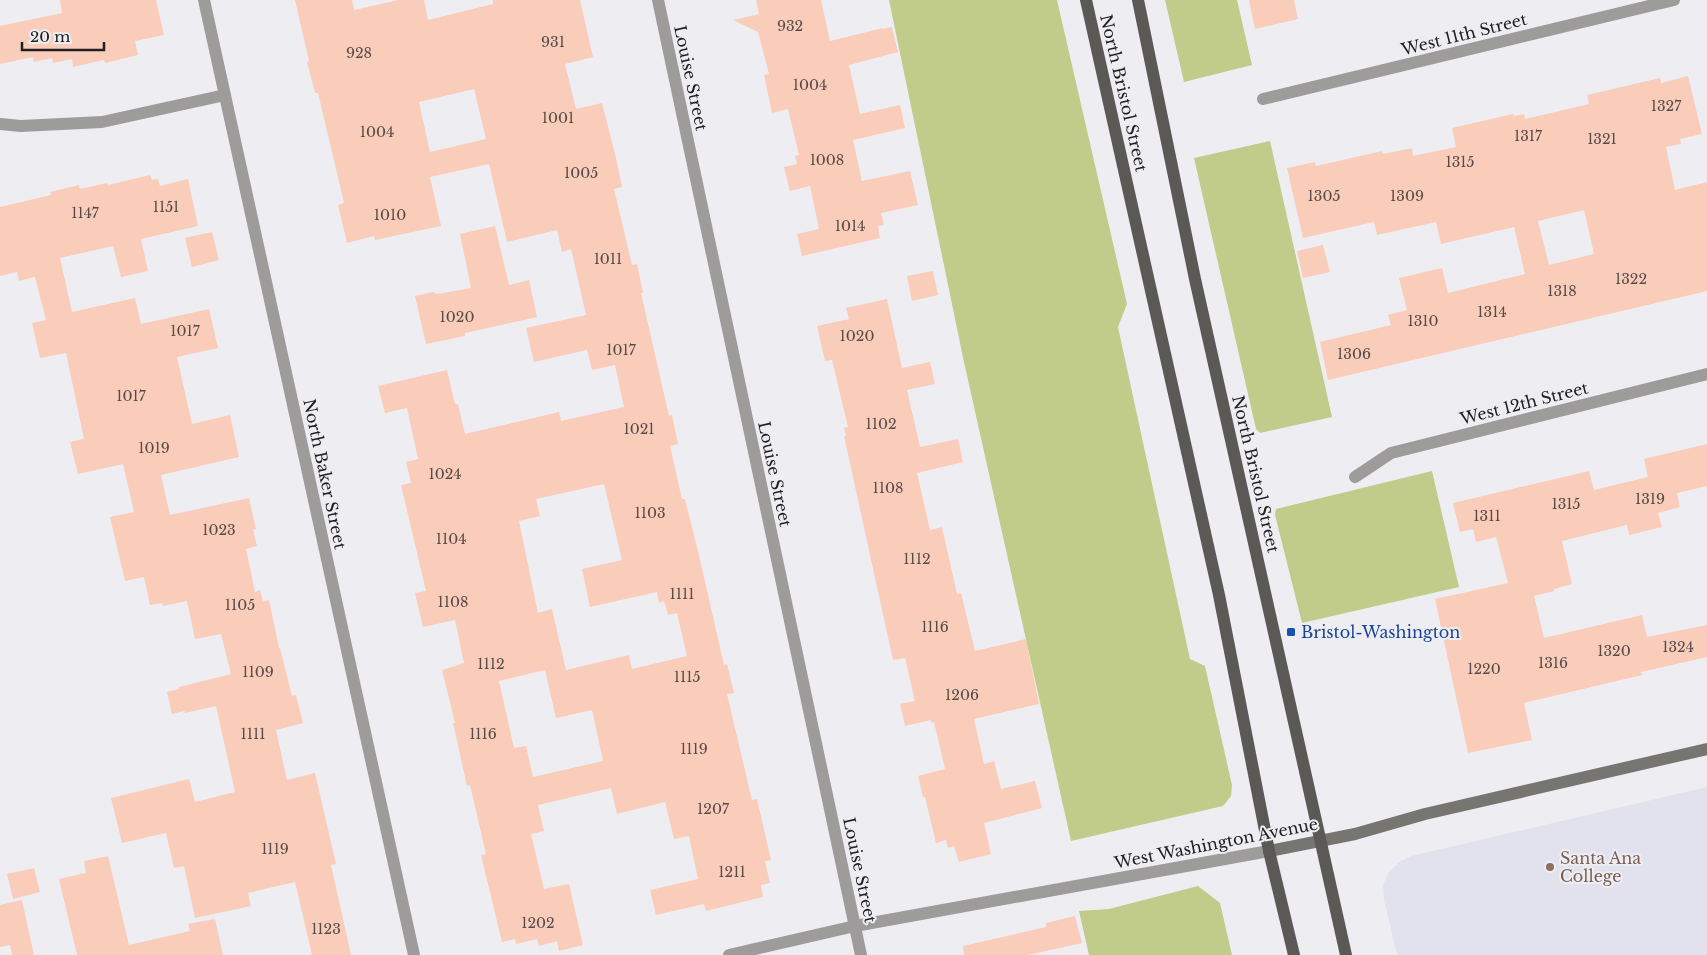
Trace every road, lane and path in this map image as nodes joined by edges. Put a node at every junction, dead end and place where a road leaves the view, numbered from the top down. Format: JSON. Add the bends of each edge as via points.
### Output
{"nodes":[{"id":1,"x":204,"y":0,"type":"edge"},
{"id":2,"x":658,"y":0,"type":"edge"},
{"id":3,"x":1086,"y":0,"type":"edge"},
{"id":4,"x":1138,"y":0,"type":"edge"},
{"id":5,"x":1674,"y":0,"type":"edge"},
{"id":6,"x":224,"y":95,"type":"junction"},
{"id":7,"x":1263,"y":99,"type":"dead end"},
{"id":8,"x":0,"y":124,"type":"edge"},
{"id":9,"x":1707,"y":374,"type":"edge"},
{"id":10,"x":1355,"y":477,"type":"dead end"},
{"id":11,"x":1707,"y":749,"type":"edge"},
{"id":12,"x":1321,"y":841,"type":"junction"},
{"id":13,"x":1269,"y":851,"type":"junction"},
{"id":14,"x":855,"y":926,"type":"junction"},
{"id":15,"x":414,"y":955,"type":"edge"},
{"id":16,"x":729,"y":955,"type":"edge"},
{"id":17,"x":862,"y":955,"type":"edge"},
{"id":18,"x":1294,"y":955,"type":"edge"},
{"id":19,"x":1346,"y":955,"type":"edge"}],
"edges":[{"from":1,"to":6,"type":"street","name":"North Baker Street"},
{"from":2,"to":14,"type":"street","name":"Louise Street"},
{"from":3,"to":13,"type":"main road","name":"North Bristol Street","via":[[1219,595]]},
{"from":4,"to":12,"type":"main road","name":"North Bristol Street","via":[[1195,279]]},
{"from":5,"to":7,"type":"street","name":"West 11th Street"},
{"from":6,"to":8,"type":"street","via":[[102,122]]},
{"from":6,"to":15,"type":"street","name":"North Baker Street"},
{"from":9,"to":10,"type":"street","name":"West 12th Street","via":[[1391,453]]},
{"from":11,"to":12,"type":"street","name":"West Washington Avenue"},
{"from":12,"to":13,"type":"street","name":"West Washington Avenue"},
{"from":12,"to":19,"type":"main road","name":"North Bristol Street"},
{"from":13,"to":14,"type":"street","name":"West Washington Avenue"},
{"from":13,"to":18,"type":"main road","name":"North Bristol Street"},
{"from":14,"to":16,"type":"street","name":"West Washington Avenue"},
{"from":14,"to":17,"type":"street","name":"Louise Street"}]}
